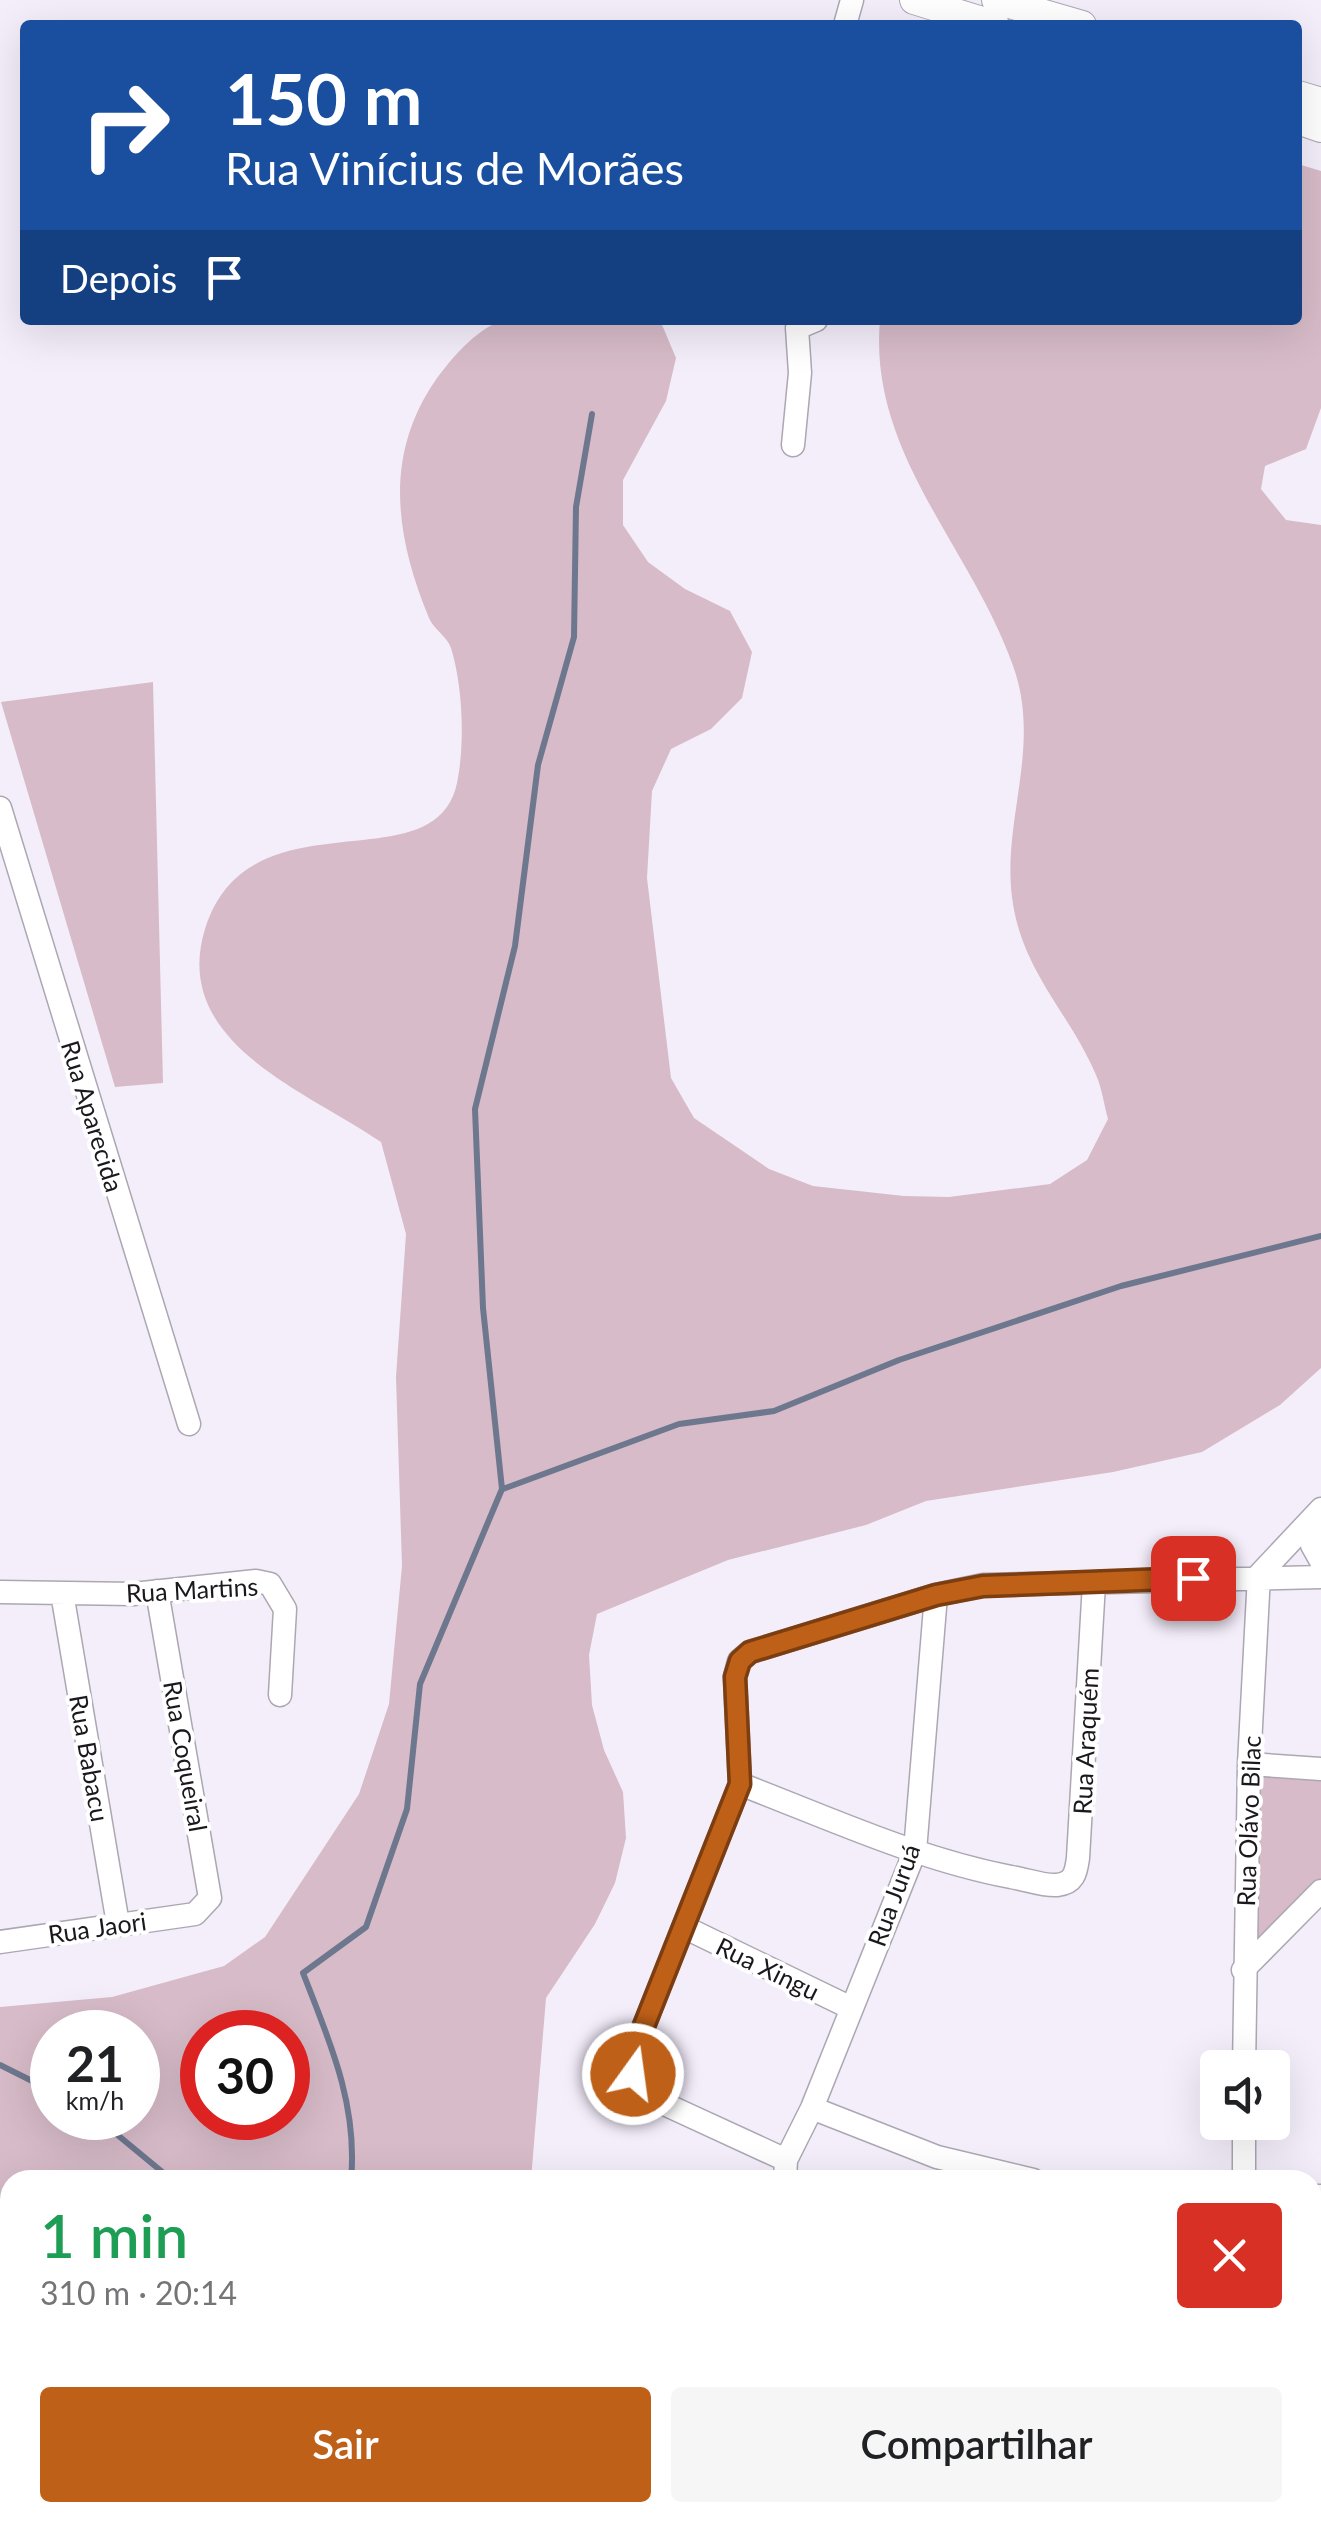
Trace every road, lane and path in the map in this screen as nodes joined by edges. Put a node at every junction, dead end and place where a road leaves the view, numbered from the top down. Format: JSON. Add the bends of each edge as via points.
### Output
{"nodes":[{"id":1,"x":914,"y":0,"type":"edge"},
{"id":2,"x":996,"y":0,"type":"edge"},
{"id":3,"x":978,"y":20,"type":"edge"},
{"id":4,"x":1065,"y":20,"type":"edge"},
{"id":5,"x":804,"y":325,"type":"edge"},
{"id":6,"x":793,"y":445,"type":"dead end"},
{"id":7,"x":0,"y":808,"type":"edge"},
{"id":8,"x":188,"y":1424,"type":"dead end"},
{"id":9,"x":1317,"y":1514,"type":"edge"},
{"id":10,"x":1321,"y":1561,"type":"edge"},
{"id":11,"x":1260,"y":1575,"type":"junction"},
{"id":12,"x":1321,"y":1577,"type":"edge"},
{"id":13,"x":1094,"y":1583,"type":"junction"},
{"id":14,"x":0,"y":1592,"type":"edge"},
{"id":15,"x":157,"y":1592,"type":"junction"},
{"id":16,"x":62,"y":1593,"type":"junction"},
{"id":17,"x":936,"y":1595,"type":"junction"},
{"id":18,"x":280,"y":1695,"type":"dead end"},
{"id":19,"x":1249,"y":1764,"type":"junction"},
{"id":20,"x":1321,"y":1769,"type":"edge"},
{"id":21,"x":740,"y":1784,"type":"junction"},
{"id":22,"x":914,"y":1852,"type":"junction"},
{"id":23,"x":1321,"y":1892,"type":"edge"},
{"id":24,"x":195,"y":1914,"type":"joint"},
{"id":25,"x":118,"y":1924,"type":"junction"},
{"id":26,"x":686,"y":1928,"type":"junction"},
{"id":27,"x":0,"y":1942,"type":"edge"},
{"id":28,"x":1243,"y":1970,"type":"junction"},
{"id":29,"x":849,"y":2008,"type":"junction"},
{"id":30,"x":1244,"y":2050,"type":"edge"},
{"id":31,"x":812,"y":2108,"type":"junction"},
{"id":32,"x":1244,"y":2140,"type":"edge"},
{"id":33,"x":785,"y":2170,"type":"edge"},
{"id":34,"x":991,"y":2170,"type":"edge"},
{"id":35,"x":1244,"y":2170,"type":"edge"}],
"edges":[{"from":1,"to":3,"type":"street"},
{"from":2,"to":4,"type":"street"},
{"from":5,"to":6,"type":"street","via":[[797,328]]},
{"from":7,"to":8,"type":"street","name":"Rua Aparecida"},
{"from":9,"to":10,"type":"street","via":[[1312,1544]]},
{"from":9,"to":11,"type":"street"},
{"from":11,"to":12,"type":"street"},
{"from":11,"to":13,"type":"street"},
{"from":11,"to":19,"type":"street","name":"Rua Olávo Bilac"},
{"from":13,"to":17,"type":"street","via":[[983,1586]]},
{"from":13,"to":22,"type":"street","name":"Rua Araquém","via":[[1075,1876],[1055,1885]]},
{"from":14,"to":16,"type":"street","name":"Rua Martins"},
{"from":15,"to":16,"type":"street","name":"Rua Martins"},
{"from":15,"to":18,"type":"street","name":"Rua Martins","via":[[270,1584],[285,1610]]},
{"from":15,"to":24,"type":"street","name":"Rua Coqueiral","via":[[209,1882],[210,1898]]},
{"from":16,"to":25,"type":"street","name":"Rua Babacu"},
{"from":17,"to":21,"type":"street","via":[[750,1652],[740,1661]]},
{"from":17,"to":22,"type":"street","name":"Rua Juruá"},
{"from":19,"to":20,"type":"street"},
{"from":19,"to":28,"type":"street","name":"Rua Olávo Bilac"},
{"from":21,"to":22,"type":"street"},
{"from":21,"to":26,"type":"street"},
{"from":22,"to":29,"type":"street","name":"Rua Juruá"},
{"from":23,"to":28,"type":"street"},
{"from":24,"to":25,"type":"street","name":"Rua Jaori"},
{"from":25,"to":27,"type":"street","name":"Rua Jaori"},
{"from":26,"to":29,"type":"street","name":"Rua Xingu"},
{"from":26,"to":33,"type":"street","via":[[636,2046],[636,2086]]},
{"from":28,"to":30,"type":"street","name":"Rua Olávo Bilac"},
{"from":29,"to":31,"type":"street","name":"Rua Juruá"},
{"from":31,"to":33,"type":"street","name":"Rua Juruá"},
{"from":31,"to":34,"type":"street","via":[[937,2157]]},
{"from":32,"to":35,"type":"street"}]}
